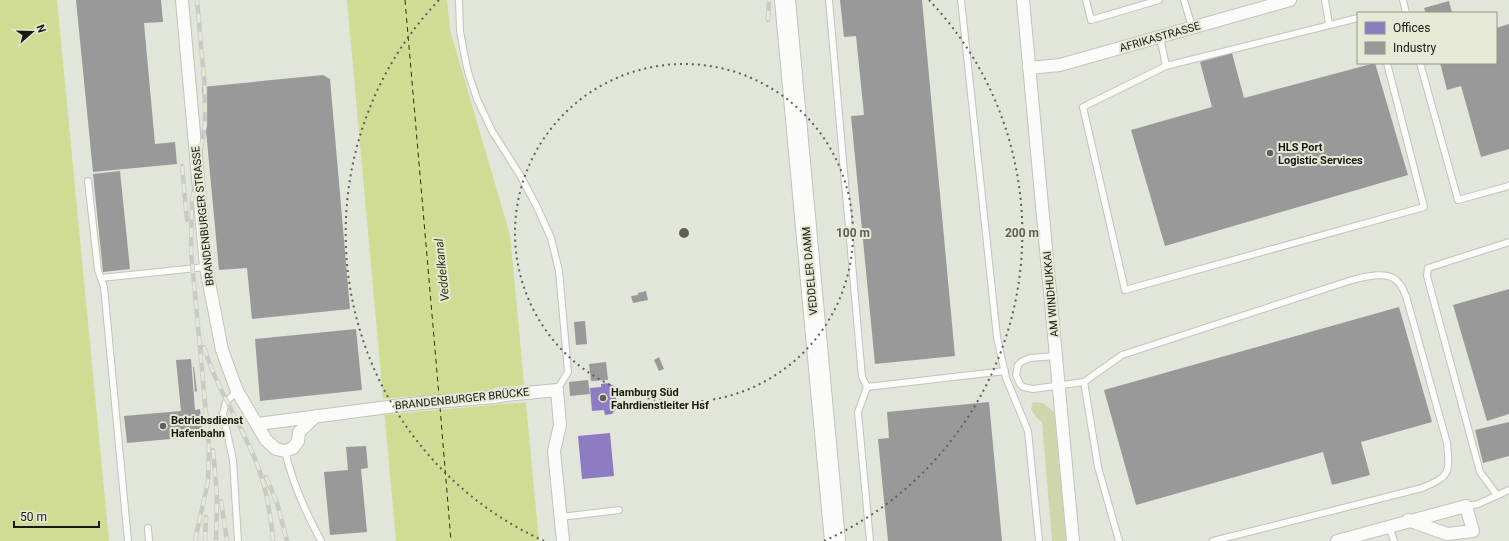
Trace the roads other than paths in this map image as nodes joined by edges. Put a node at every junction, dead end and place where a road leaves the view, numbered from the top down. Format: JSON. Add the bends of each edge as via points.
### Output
{"nodes":[{"id":1,"x":182,"y":0,"type":"edge"},
{"id":2,"x":459,"y":0,"type":"edge"},
{"id":3,"x":785,"y":0,"type":"edge"},
{"id":4,"x":829,"y":0,"type":"edge"},
{"id":5,"x":961,"y":0,"type":"edge"},
{"id":6,"x":1023,"y":0,"type":"edge"},
{"id":7,"x":1086,"y":0,"type":"edge"},
{"id":8,"x":1159,"y":0,"type":"edge"},
{"id":9,"x":1184,"y":0,"type":"edge"},
{"id":10,"x":1290,"y":0,"type":"edge"},
{"id":11,"x":1325,"y":0,"type":"edge"},
{"id":12,"x":1403,"y":0,"type":"edge"},
{"id":13,"x":1406,"y":12,"type":"edge"},
{"id":14,"x":1357,"y":18,"type":"edge"},
{"id":15,"x":1329,"y":24,"type":"junction"},
{"id":16,"x":1192,"y":27,"type":"junction"},
{"id":17,"x":1160,"y":37,"type":"junction"},
{"id":18,"x":1387,"y":64,"type":"edge"},
{"id":19,"x":1420,"y":64,"type":"edge"},
{"id":20,"x":1166,"y":66,"type":"junction"},
{"id":21,"x":1029,"y":68,"type":"junction"},
{"id":22,"x":88,"y":182,"type":"dead end"},
{"id":23,"x":1509,"y":186,"type":"edge"},
{"id":24,"x":1509,"y":242,"type":"edge"},
{"id":25,"x":206,"y":267,"type":"junction"},
{"id":26,"x":101,"y":278,"type":"junction"},
{"id":27,"x":1056,"y":356,"type":"junction"},
{"id":28,"x":1006,"y":374,"type":"junction"},
{"id":29,"x":1016,"y":375,"type":"junction"},
{"id":30,"x":1084,"y":382,"type":"junction"},
{"id":31,"x":1059,"y":386,"type":"junction"},
{"id":32,"x":866,"y":387,"type":"junction"},
{"id":33,"x":557,"y":390,"type":"junction"},
{"id":34,"x":238,"y":391,"type":"junction"},
{"id":35,"x":316,"y":416,"type":"junction"},
{"id":36,"x":288,"y":420,"type":"junction"},
{"id":37,"x":258,"y":424,"type":"junction"},
{"id":38,"x":298,"y":432,"type":"junction"},
{"id":39,"x":285,"y":451,"type":"junction"},
{"id":40,"x":1509,"y":490,"type":"edge"},
{"id":41,"x":1497,"y":495,"type":"junction"},
{"id":42,"x":1466,"y":506,"type":"junction"},
{"id":43,"x":619,"y":510,"type":"dead end"},
{"id":44,"x":561,"y":516,"type":"junction"},
{"id":45,"x":1408,"y":520,"type":"junction"},
{"id":46,"x":1389,"y":526,"type":"junction"},
{"id":47,"x":148,"y":528,"type":"dead end"},
{"id":48,"x":1353,"y":539,"type":"edge"},
{"id":49,"x":128,"y":541,"type":"edge"},
{"id":50,"x":149,"y":541,"type":"edge"},
{"id":51,"x":238,"y":541,"type":"edge"},
{"id":52,"x":321,"y":541,"type":"edge"},
{"id":53,"x":563,"y":541,"type":"edge"},
{"id":54,"x":835,"y":541,"type":"edge"},
{"id":55,"x":870,"y":541,"type":"edge"},
{"id":56,"x":1039,"y":541,"type":"edge"},
{"id":57,"x":1073,"y":541,"type":"edge"},
{"id":58,"x":1119,"y":541,"type":"edge"},
{"id":59,"x":1213,"y":541,"type":"edge"},
{"id":60,"x":1336,"y":541,"type":"edge"},
{"id":61,"x":1394,"y":541,"type":"edge"}],
"edges":[{"from":1,"to":25,"type":"street","name":"BRANDENBURGER STRASSE"},
{"from":2,"to":33,"type":"lane","via":[[461,38],[477,99],[492,131],[536,205],[559,271],[568,372]]},
{"from":3,"to":54,"type":"main road","name":"VEDDELER DAMM"},
{"from":4,"to":32,"type":"lane","via":[[862,377]]},
{"from":5,"to":28,"type":"lane","via":[[997,337]]},
{"from":6,"to":21,"type":"street","name":"AM WINDHUKKAI"},
{"from":7,"to":8,"type":"lane","via":[[1091,20]]},
{"from":9,"to":16,"type":"lane"},
{"from":10,"to":16,"type":"street","name":"AFRIKASTRASSE"},
{"from":11,"to":15,"type":"lane"},
{"from":12,"to":13,"type":"lane"},
{"from":14,"to":15,"type":"lane"},
{"from":15,"to":20,"type":"lane"},
{"from":16,"to":17,"type":"street","name":"AFRIKASTRASSE"},
{"from":17,"to":20,"type":"lane"},
{"from":17,"to":21,"type":"street","name":"AFRIKASTRASSE","via":[[1060,65]]},
{"from":18,"to":20,"type":"lane","via":[[1424,207],[1126,290],[1083,107]]},
{"from":19,"to":23,"type":"lane","via":[[1458,200]]},
{"from":21,"to":27,"type":"street","name":"AM WINDHUKKAI"},
{"from":22,"to":26,"type":"lane"},
{"from":24,"to":41,"type":"lane","via":[[1428,268],[1427,276],[1480,472]]},
{"from":25,"to":26,"type":"lane"},
{"from":25,"to":34,"type":"street","name":"BRANDENBURGER STRASSE","via":[[222,350]]},
{"from":26,"to":49,"type":"lane","via":[[104,287]]},
{"from":27,"to":29,"type":"lane","via":[[1025,359],[1018,365]]},
{"from":27,"to":31,"type":"street","name":"AM WINDHUKKAI"},
{"from":28,"to":29,"type":"lane"},
{"from":28,"to":32,"type":"lane"},
{"from":28,"to":56,"type":"lane","via":[[1028,431]]},
{"from":29,"to":31,"type":"lane","via":[[1020,384],[1028,388]]},
{"from":30,"to":31,"type":"lane"},
{"from":30,"to":58,"type":"lane","via":[[1098,466]]},
{"from":30,"to":59,"type":"lane","via":[[1122,355],[1352,280],[1390,276],[1398,281],[1406,296],[1447,442],[1447,473],[1440,480],[1422,488]]},
{"from":31,"to":57,"type":"street","name":"AM WINDHUKKAI"},
{"from":32,"to":55,"type":"lane","via":[[858,412]]},
{"from":33,"to":35,"type":"street","name":"BRANDENBURGER BRÜCKE"},
{"from":33,"to":44,"type":"street","via":[[560,425],[554,451]]},
{"from":34,"to":37,"type":"street","name":"BRANDENBURGER STRASSE"},
{"from":34,"to":51,"type":"lane","via":[[226,402],[223,414],[233,460]]},
{"from":35,"to":36,"type":"street"},
{"from":35,"to":38,"type":"street"},
{"from":36,"to":37,"type":"street"},
{"from":36,"to":38,"type":"street"},
{"from":37,"to":39,"type":"street","name":"BRANDENBURGER STRASSE","via":[[266,440],[276,449]]},
{"from":38,"to":39,"type":"street","via":[[298,441],[293,448]]},
{"from":39,"to":52,"type":"lane","via":[[287,463],[309,519]]},
{"from":40,"to":41,"type":"lane"},
{"from":41,"to":42,"type":"lane","via":[[1478,504]]},
{"from":42,"to":45,"type":"street"},
{"from":42,"to":45,"type":"street","via":[[1473,531],[1446,534]]},
{"from":43,"to":44,"type":"lane"},
{"from":44,"to":53,"type":"street"},
{"from":45,"to":46,"type":"street"},
{"from":46,"to":48,"type":"street"},
{"from":46,"to":61,"type":"lane"},
{"from":47,"to":50,"type":"lane"},
{"from":48,"to":60,"type":"street"}]}
